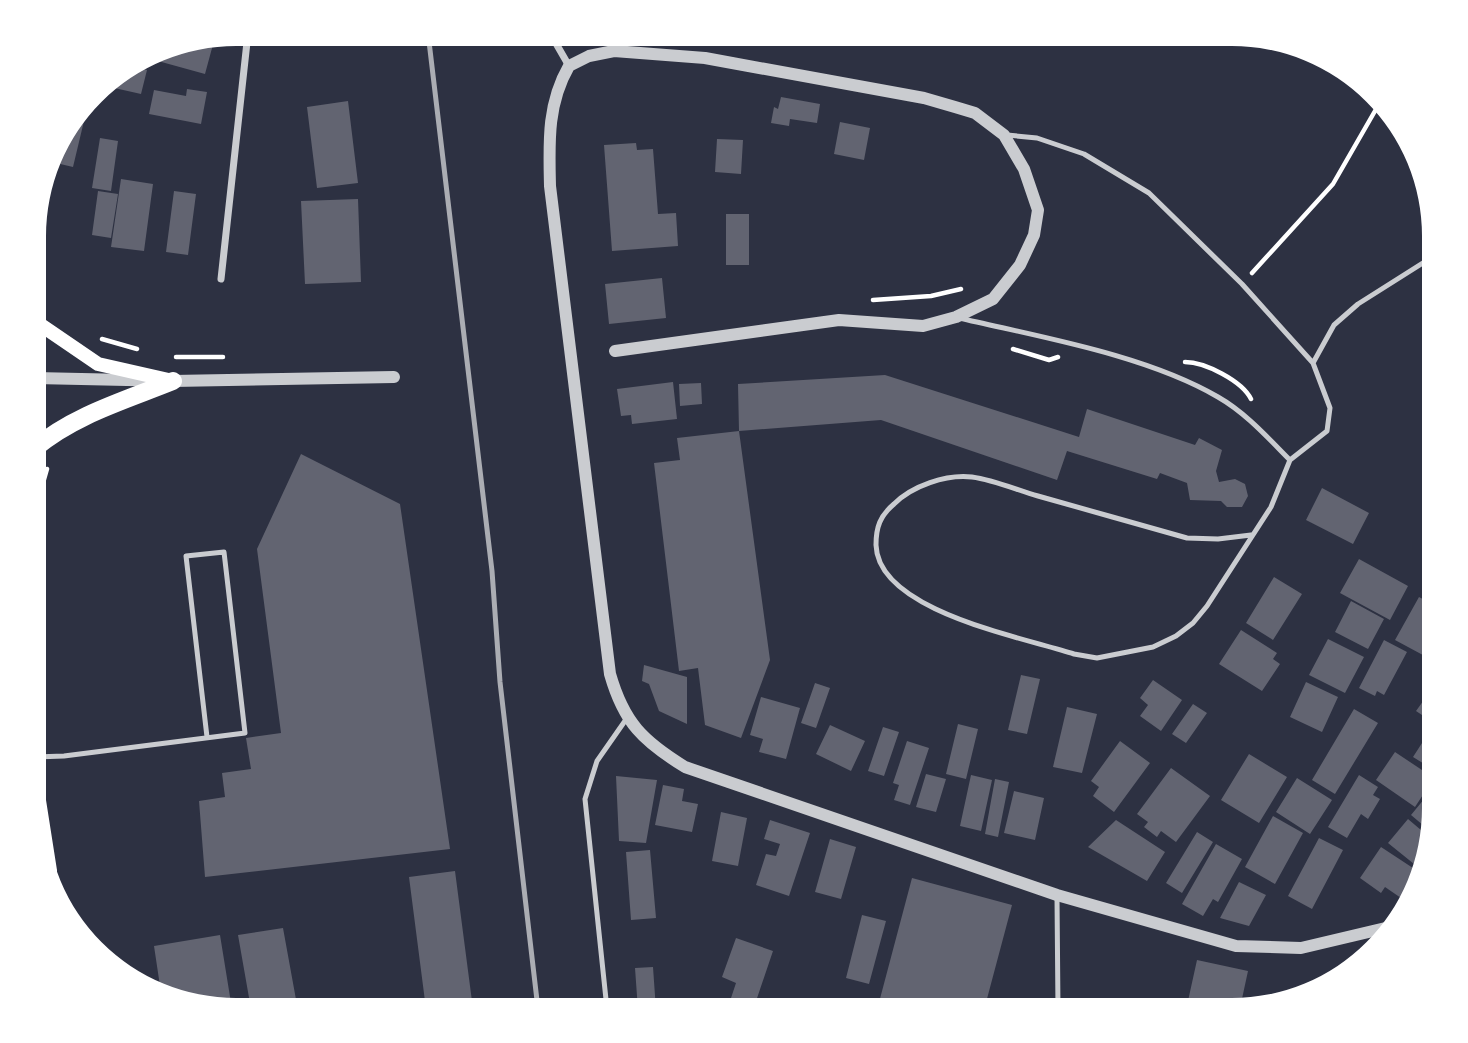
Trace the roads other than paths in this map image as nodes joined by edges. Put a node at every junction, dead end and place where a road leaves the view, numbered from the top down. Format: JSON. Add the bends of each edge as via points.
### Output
{"nodes":[{"id":1,"x":247,"y":46,"type":"edge"},
{"id":2,"x":557,"y":46,"type":"edge"},
{"id":3,"x":569,"y":66,"type":"junction"},
{"id":4,"x":1004,"y":135,"type":"junction"},
{"id":5,"x":1422,"y":264,"type":"edge"},
{"id":6,"x":221,"y":279,"type":"dead end"},
{"id":7,"x":956,"y":317,"type":"junction"},
{"id":8,"x":46,"y":329,"type":"edge"},
{"id":9,"x":615,"y":351,"type":"dead end"},
{"id":10,"x":1313,"y":363,"type":"junction"},
{"id":11,"x":394,"y":377,"type":"dead end"},
{"id":12,"x":46,"y":379,"type":"edge"},
{"id":13,"x":173,"y":381,"type":"junction"},
{"id":14,"x":46,"y":439,"type":"edge"},
{"id":15,"x":1290,"y":460,"type":"junction"},
{"id":16,"x":1251,"y":535,"type":"junction"},
{"id":17,"x":627,"y":718,"type":"junction"},
{"id":18,"x":207,"y":737,"type":"junction"},
{"id":19,"x":46,"y":757,"type":"edge"},
{"id":20,"x":1057,"y":895,"type":"junction"},
{"id":21,"x":1377,"y":930,"type":"edge"},
{"id":22,"x":606,"y":997,"type":"edge"},
{"id":23,"x":1058,"y":998,"type":"edge"}],
"edges":[{"from":1,"to":6,"type":"street"},
{"from":2,"to":3,"type":"street"},
{"from":3,"to":4,"type":"street","via":[[614,51],[705,58],[924,98],[975,113]]},
{"from":3,"to":17,"type":"street","via":[[559,84],[549,132],[550,186],[610,674]]},
{"from":4,"to":7,"type":"street","via":[[1024,169],[1038,210],[1034,235],[1020,265],[993,299]]},
{"from":4,"to":10,"type":"lane","via":[[1037,138],[1084,154],[1149,193],[1242,284]]},
{"from":5,"to":10,"type":"lane","via":[[1334,325]]},
{"from":7,"to":9,"type":"street","via":[[923,326],[839,320]]},
{"from":7,"to":15,"type":"lane","via":[[1144,365],[1218,396],[1247,417]]},
{"from":8,"to":13,"type":"main road","via":[[98,364]]},
{"from":10,"to":15,"type":"lane","via":[[1331,408],[1327,432]]},
{"from":11,"to":13,"type":"street"},
{"from":12,"to":13,"type":"street"},
{"from":13,"to":14,"type":"main road"},
{"from":15,"to":16,"type":"lane","via":[[1271,507]]},
{"from":16,"to":16,"type":"lane","via":[[1186,538],[971,477],[932,482],[902,496],[884,513],[876,530],[876,553],[895,586],[927,607],[1097,658],[1153,647],[1176,636],[1207,607]]},
{"from":17,"to":20,"type":"street","via":[[646,741],[685,766]]},
{"from":17,"to":22,"type":"lane","via":[[597,761],[585,799]]},
{"from":18,"to":18,"type":"lane","via":[[186,556],[224,552],[245,733]]},
{"from":18,"to":19,"type":"lane"},
{"from":20,"to":21,"type":"street","via":[[1195,937],[1268,949],[1301,948]]},
{"from":20,"to":23,"type":"lane"}]}
